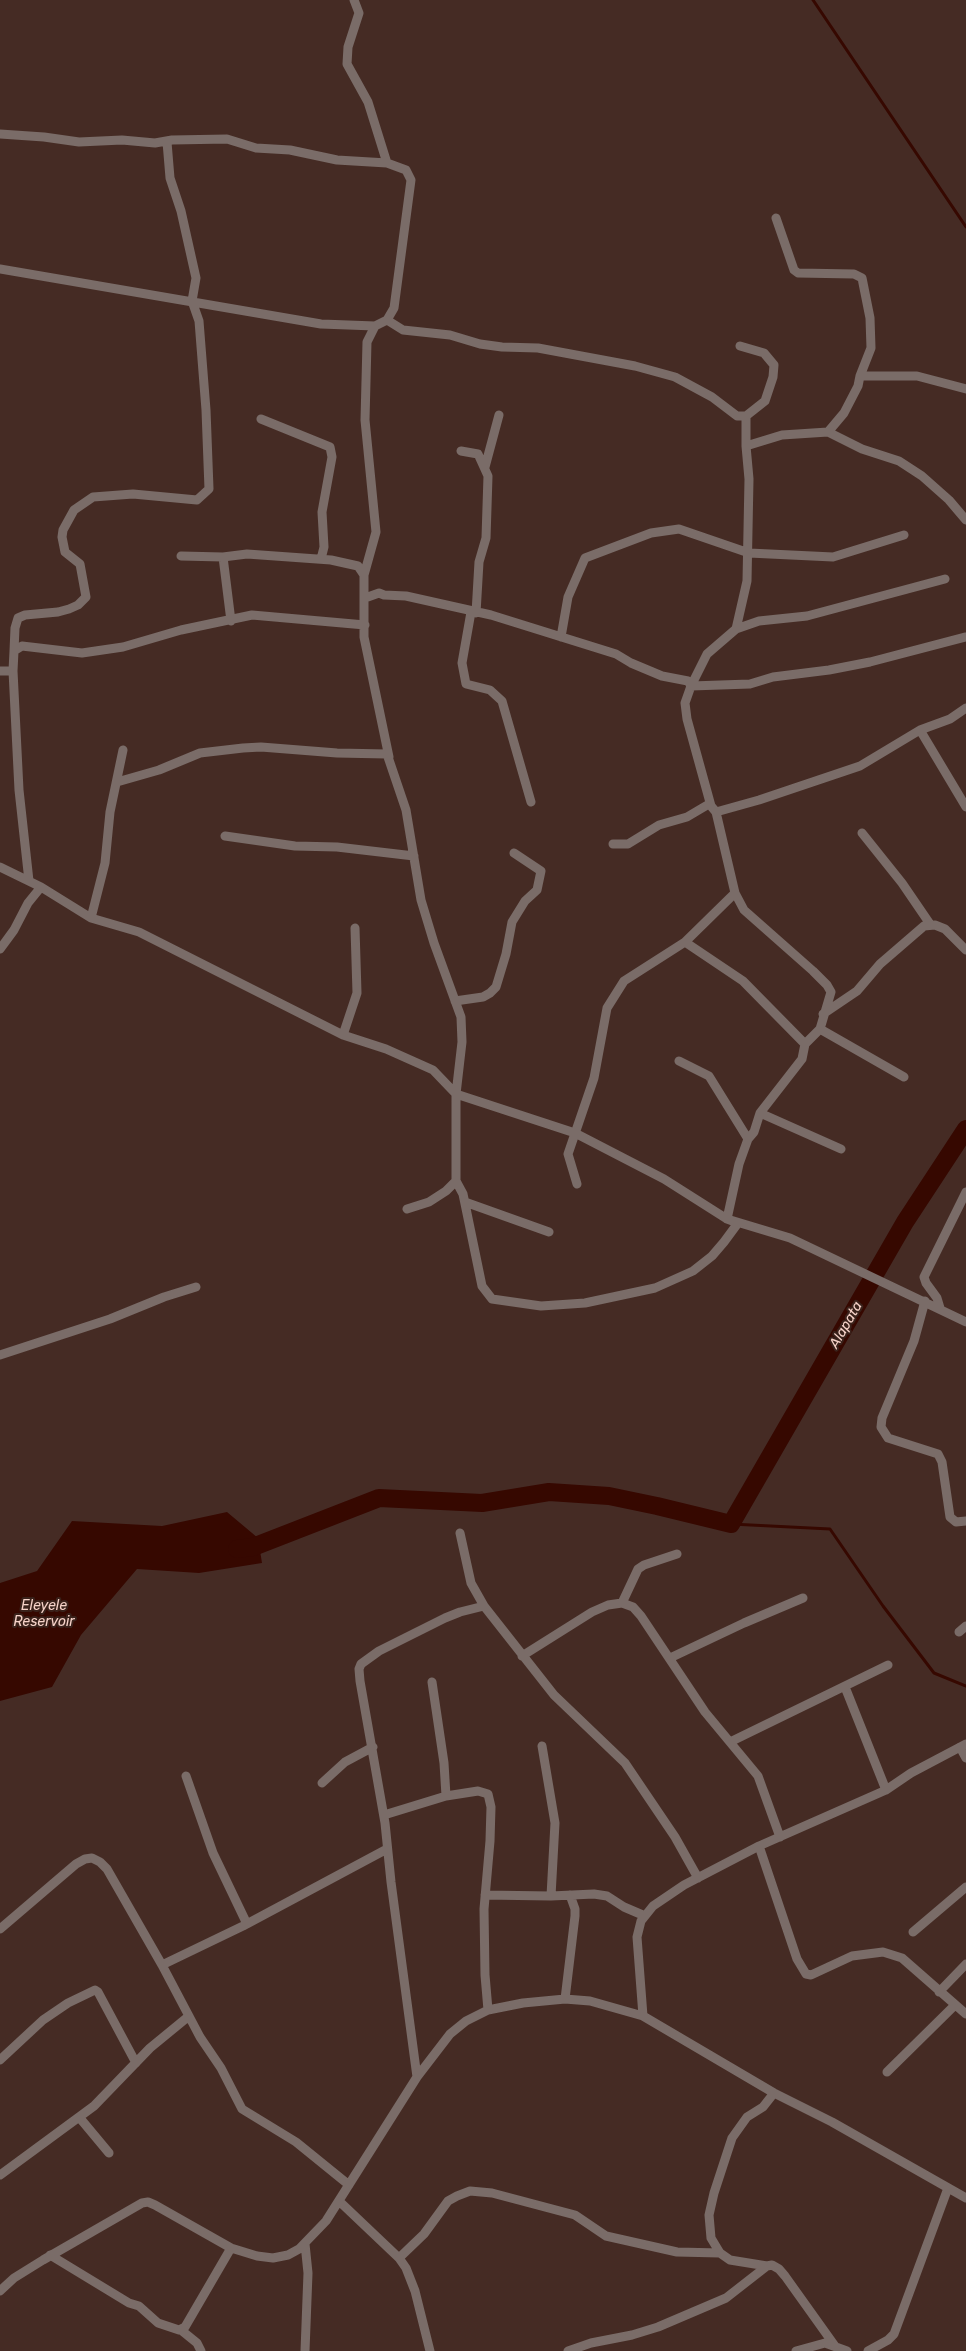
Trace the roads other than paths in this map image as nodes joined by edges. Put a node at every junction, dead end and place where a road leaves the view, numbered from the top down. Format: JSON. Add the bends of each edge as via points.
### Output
{"nodes":[{"id":1,"x":354,"y":0,"type":"edge"},
{"id":2,"x":0,"y":134,"type":"edge"},
{"id":3,"x":167,"y":142,"type":"junction"},
{"id":4,"x":387,"y":163,"type":"junction"},
{"id":5,"x":776,"y":218,"type":"dead end"},
{"id":6,"x":0,"y":269,"type":"edge"},
{"id":7,"x":192,"y":301,"type":"junction"},
{"id":8,"x":387,"y":320,"type":"junction"},
{"id":9,"x":375,"y":326,"type":"junction"},
{"id":10,"x":740,"y":346,"type":"dead end"},
{"id":11,"x":860,"y":376,"type":"junction"},
{"id":12,"x":966,"y":389,"type":"edge"},
{"id":13,"x":499,"y":415,"type":"dead end"},
{"id":14,"x":746,"y":416,"type":"junction"},
{"id":15,"x":260,"y":419,"type":"dead end"},
{"id":16,"x":828,"y":432,"type":"junction"},
{"id":17,"x":746,"y":446,"type":"junction"},
{"id":18,"x":461,"y":451,"type":"dead end"},
{"id":19,"x":485,"y":467,"type":"junction"},
{"id":20,"x":966,"y":520,"type":"edge"},
{"id":21,"x":904,"y":535,"type":"dead end"},
{"id":22,"x":749,"y":554,"type":"junction"},
{"id":23,"x":180,"y":556,"type":"dead end"},
{"id":24,"x":223,"y":557,"type":"junction"},
{"id":25,"x":321,"y":560,"type":"junction"},
{"id":26,"x":364,"y":575,"type":"junction"},
{"id":27,"x":944,"y":579,"type":"dead end"},
{"id":28,"x":365,"y":598,"type":"junction"},
{"id":29,"x":474,"y":612,"type":"junction"},
{"id":30,"x":231,"y":621,"type":"junction"},
{"id":31,"x":365,"y":626,"type":"junction"},
{"id":32,"x":736,"y":629,"type":"junction"},
{"id":33,"x":561,"y":637,"type":"junction"},
{"id":34,"x":965,"y":637,"type":"edge"},
{"id":35,"x":14,"y":651,"type":"junction"},
{"id":36,"x":13,"y":670,"type":"junction"},
{"id":37,"x":0,"y":671,"type":"edge"},
{"id":38,"x":691,"y":686,"type":"junction"},
{"id":39,"x":966,"y":708,"type":"edge"},
{"id":40,"x":920,"y":730,"type":"junction"},
{"id":41,"x":123,"y":750,"type":"dead end"},
{"id":42,"x":392,"y":772,"type":"junction"},
{"id":43,"x":117,"y":782,"type":"junction"},
{"id":44,"x":531,"y":802,"type":"dead end"},
{"id":45,"x":966,"y":807,"type":"edge"},
{"id":46,"x":714,"y":808,"type":"junction"},
{"id":47,"x":862,"y":833,"type":"dead end"},
{"id":48,"x":225,"y":836,"type":"dead end"},
{"id":49,"x":614,"y":844,"type":"dead end"},
{"id":50,"x":514,"y":853,"type":"dead end"},
{"id":51,"x":414,"y":856,"type":"junction"},
{"id":52,"x":0,"y":867,"type":"edge"},
{"id":53,"x":29,"y":881,"type":"junction"},
{"id":54,"x":41,"y":888,"type":"junction"},
{"id":55,"x":735,"y":893,"type":"junction"},
{"id":56,"x":91,"y":918,"type":"junction"},
{"id":57,"x":930,"y":924,"type":"junction"},
{"id":58,"x":355,"y":928,"type":"dead end"},
{"id":59,"x":685,"y":942,"type":"junction"},
{"id":60,"x":0,"y":949,"type":"edge"},
{"id":61,"x":966,"y":950,"type":"edge"},
{"id":62,"x":455,"y":1001,"type":"junction"},
{"id":63,"x":823,"y":1014,"type":"junction"},
{"id":64,"x":820,"y":1029,"type":"junction"},
{"id":65,"x":343,"y":1035,"type":"junction"},
{"id":66,"x":805,"y":1044,"type":"junction"},
{"id":67,"x":678,"y":1061,"type":"dead end"},
{"id":68,"x":904,"y":1077,"type":"dead end"},
{"id":69,"x":456,"y":1094,"type":"junction"},
{"id":70,"x":760,"y":1114,"type":"junction"},
{"id":71,"x":575,"y":1133,"type":"junction"},
{"id":72,"x":748,"y":1139,"type":"junction"},
{"id":73,"x":841,"y":1149,"type":"dead end"},
{"id":74,"x":456,"y":1181,"type":"junction"},
{"id":75,"x":577,"y":1184,"type":"dead end"},
{"id":76,"x":966,"y":1192,"type":"edge"},
{"id":77,"x":465,"y":1202,"type":"junction"},
{"id":78,"x":407,"y":1209,"type":"dead end"},
{"id":79,"x":727,"y":1218,"type":"junction"},
{"id":80,"x":549,"y":1232,"type":"dead end"},
{"id":81,"x":196,"y":1287,"type":"dead end"},
{"id":82,"x":926,"y":1301,"type":"junction"},
{"id":83,"x":940,"y":1308,"type":"junction"},
{"id":84,"x":966,"y":1322,"type":"edge"},
{"id":85,"x":0,"y":1355,"type":"edge"},
{"id":86,"x":966,"y":1521,"type":"edge"},
{"id":87,"x":460,"y":1533,"type":"dead end"},
{"id":88,"x":677,"y":1554,"type":"dead end"},
{"id":89,"x":803,"y":1598,"type":"dead end"},
{"id":90,"x":622,"y":1603,"type":"junction"},
{"id":91,"x":484,"y":1606,"type":"junction"},
{"id":92,"x":522,"y":1656,"type":"junction"},
{"id":93,"x":670,"y":1658,"type":"junction"},
{"id":94,"x":888,"y":1665,"type":"dead end"},
{"id":95,"x":432,"y":1682,"type":"dead end"},
{"id":96,"x":845,"y":1687,"type":"junction"},
{"id":97,"x":730,"y":1742,"type":"junction"},
{"id":98,"x":542,"y":1746,"type":"dead end"},
{"id":99,"x":963,"y":1746,"type":"edge"},
{"id":100,"x":373,"y":1748,"type":"junction"},
{"id":101,"x":966,"y":1758,"type":"edge"},
{"id":102,"x":186,"y":1776,"type":"dead end"},
{"id":103,"x":322,"y":1782,"type":"dead end"},
{"id":104,"x":886,"y":1790,"type":"junction"},
{"id":105,"x":446,"y":1796,"type":"junction"},
{"id":106,"x":384,"y":1816,"type":"junction"},
{"id":107,"x":780,"y":1837,"type":"junction"},
{"id":108,"x":759,"y":1846,"type":"junction"},
{"id":109,"x":388,"y":1849,"type":"junction"},
{"id":110,"x":698,"y":1878,"type":"junction"},
{"id":111,"x":966,"y":1887,"type":"edge"},
{"id":112,"x":485,"y":1895,"type":"junction"},
{"id":113,"x":570,"y":1895,"type":"junction"},
{"id":114,"x":551,"y":1896,"type":"junction"},
{"id":115,"x":645,"y":1916,"type":"junction"},
{"id":116,"x":247,"y":1924,"type":"junction"},
{"id":117,"x":0,"y":1930,"type":"edge"},
{"id":118,"x":913,"y":1932,"type":"dead end"},
{"id":119,"x":966,"y":1964,"type":"edge"},
{"id":120,"x":162,"y":1966,"type":"junction"},
{"id":121,"x":939,"y":1992,"type":"junction"},
{"id":122,"x":565,"y":1999,"type":"junction"},
{"id":123,"x":955,"y":2005,"type":"junction"},
{"id":124,"x":488,"y":2010,"type":"junction"},
{"id":125,"x":966,"y":2014,"type":"edge"},
{"id":126,"x":189,"y":2016,"type":"junction"},
{"id":127,"x":643,"y":2016,"type":"junction"},
{"id":128,"x":0,"y":2060,"type":"edge"},
{"id":129,"x":136,"y":2063,"type":"junction"},
{"id":130,"x":887,"y":2072,"type":"dead end"},
{"id":131,"x":417,"y":2077,"type":"junction"},
{"id":132,"x":774,"y":2093,"type":"junction"},
{"id":133,"x":79,"y":2117,"type":"junction"},
{"id":134,"x":109,"y":2153,"type":"dead end"},
{"id":135,"x":0,"y":2175,"type":"edge"},
{"id":136,"x":349,"y":2185,"type":"junction"},
{"id":137,"x":948,"y":2188,"type":"junction"},
{"id":138,"x":966,"y":2198,"type":"edge"},
{"id":139,"x":339,"y":2201,"type":"junction"},
{"id":140,"x":305,"y":2244,"type":"junction"},
{"id":141,"x":231,"y":2248,"type":"junction"},
{"id":142,"x":720,"y":2253,"type":"junction"},
{"id":143,"x":50,"y":2255,"type":"junction"},
{"id":144,"x":399,"y":2258,"type":"junction"},
{"id":145,"x":766,"y":2266,"type":"junction"},
{"id":146,"x":0,"y":2291,"type":"edge"},
{"id":147,"x":181,"y":2330,"type":"junction"},
{"id":148,"x":842,"y":2349,"type":"edge"},
{"id":149,"x":201,"y":2351,"type":"edge"},
{"id":150,"x":305,"y":2351,"type":"edge"},
{"id":151,"x":430,"y":2351,"type":"edge"},
{"id":152,"x":568,"y":2351,"type":"edge"},
{"id":153,"x":796,"y":2351,"type":"edge"},
{"id":154,"x":868,"y":2351,"type":"edge"}],
"edges":[{"from":1,"to":4,"type":"street","via":[[359,13],[348,46],[347,64],[368,102]]},
{"from":2,"to":3,"type":"street","via":[[79,142]]},
{"from":3,"to":4,"type":"street","via":[[227,140],[256,148],[290,150],[338,160]]},
{"from":3,"to":7,"type":"street","via":[[170,178],[196,278]]},
{"from":4,"to":8,"type":"street","via":[[406,170],[411,180],[394,308]]},
{"from":5,"to":11,"type":"street","via":[[794,270],[798,273],[854,274],[862,278],[870,318],[870,348]]},
{"from":6,"to":7,"type":"street"},
{"from":7,"to":9,"type":"street","via":[[321,324]]},
{"from":7,"to":35,"type":"street","via":[[198,320],[209,489],[197,500],[133,494],[93,497],[74,510],[62,537],[65,552],[80,564],[86,597],[69,609],[18,618]]},
{"from":8,"to":9,"type":"street"},
{"from":8,"to":14,"type":"street","via":[[403,330],[450,335],[502,347],[538,348],[667,375],[712,397],[737,416]]},
{"from":9,"to":26,"type":"street","via":[[367,342],[366,420],[376,532]]},
{"from":10,"to":14,"type":"street","via":[[764,352],[774,364],[765,401]]},
{"from":11,"to":12,"type":"street","via":[[917,376]]},
{"from":11,"to":16,"type":"street","via":[[844,413]]},
{"from":13,"to":19,"type":"street"},
{"from":14,"to":17,"type":"street"},
{"from":15,"to":25,"type":"street","via":[[330,447],[332,457],[322,512],[324,547]]},
{"from":16,"to":17,"type":"street","via":[[782,435]]},
{"from":16,"to":20,"type":"street","via":[[862,449],[899,461],[922,476]]},
{"from":17,"to":22,"type":"street"},
{"from":18,"to":19,"type":"street","via":[[478,454]]},
{"from":19,"to":29,"type":"street","via":[[488,476],[486,538],[479,562]]},
{"from":21,"to":22,"type":"street","via":[[833,558]]},
{"from":22,"to":32,"type":"street"},
{"from":22,"to":33,"type":"street","via":[[679,529],[651,533],[585,558],[568,597]]},
{"from":23,"to":24,"type":"street"},
{"from":24,"to":25,"type":"street","via":[[247,554]]},
{"from":24,"to":30,"type":"street"},
{"from":25,"to":26,"type":"street","via":[[358,566]]},
{"from":26,"to":28,"type":"street"},
{"from":27,"to":32,"type":"street","via":[[808,616],[759,621]]},
{"from":28,"to":29,"type":"street","via":[[379,593],[406,596]]},
{"from":28,"to":31,"type":"street"},
{"from":29,"to":33,"type":"street"},
{"from":29,"to":44,"type":"street","via":[[462,663],[466,684],[490,690],[502,701]]},
{"from":30,"to":31,"type":"street","via":[[252,615]]},
{"from":30,"to":35,"type":"street","via":[[181,630],[123,647],[82,653],[22,646]]},
{"from":31,"to":42,"type":"street","via":[[364,637]]},
{"from":32,"to":38,"type":"street","via":[[707,654]]},
{"from":33,"to":38,"type":"street","via":[[616,654],[662,676],[688,681]]},
{"from":34,"to":38,"type":"street","via":[[829,670],[772,677],[750,684]]},
{"from":35,"to":36,"type":"street"},
{"from":36,"to":37,"type":"street"},
{"from":36,"to":53,"type":"street","via":[[19,790]]},
{"from":38,"to":46,"type":"street","via":[[685,703],[686,719]]},
{"from":39,"to":40,"type":"street","via":[[950,719]]},
{"from":40,"to":45,"type":"street"},
{"from":40,"to":46,"type":"street","via":[[860,766],[759,800]]},
{"from":41,"to":43,"type":"street"},
{"from":42,"to":43,"type":"street","via":[[387,754],[261,747],[200,753],[159,770]]},
{"from":42,"to":51,"type":"street","via":[[406,810]]},
{"from":43,"to":56,"type":"street","via":[[110,812],[105,863]]},
{"from":46,"to":49,"type":"street","via":[[709,804],[687,816],[659,825],[628,844]]},
{"from":46,"to":55,"type":"street"},
{"from":47,"to":57,"type":"street"},
{"from":48,"to":51,"type":"street","via":[[295,846],[337,847]]},
{"from":50,"to":62,"type":"street","via":[[541,871],[536,890],[512,922],[496,986],[490,994],[482,997]]},
{"from":51,"to":62,"type":"street","via":[[434,943]]},
{"from":52,"to":53,"type":"street"},
{"from":53,"to":54,"type":"street"},
{"from":54,"to":56,"type":"street"},
{"from":54,"to":60,"type":"street"},
{"from":55,"to":59,"type":"street"},
{"from":55,"to":63,"type":"street","via":[[749,915],[827,985],[831,992]]},
{"from":56,"to":65,"type":"street","via":[[139,932]]},
{"from":57,"to":61,"type":"street","via":[[945,929]]},
{"from":57,"to":63,"type":"street","via":[[917,930],[857,991]]},
{"from":58,"to":65,"type":"street","via":[[357,993]]},
{"from":59,"to":66,"type":"street","via":[[743,981]]},
{"from":59,"to":71,"type":"street","via":[[624,981],[607,1008],[594,1078]]},
{"from":62,"to":69,"type":"street","via":[[461,1017],[462,1042]]},
{"from":63,"to":64,"type":"street"},
{"from":64,"to":66,"type":"street"},
{"from":64,"to":68,"type":"street"},
{"from":65,"to":69,"type":"street","via":[[386,1049],[433,1070]]},
{"from":66,"to":70,"type":"street","via":[[802,1059]]},
{"from":67,"to":72,"type":"street","via":[[709,1076]]},
{"from":69,"to":71,"type":"street"},
{"from":69,"to":74,"type":"street"},
{"from":70,"to":72,"type":"street"},
{"from":70,"to":73,"type":"street"},
{"from":71,"to":75,"type":"street","via":[[568,1154]]},
{"from":71,"to":79,"type":"street","via":[[664,1179]]},
{"from":72,"to":79,"type":"street"},
{"from":74,"to":77,"type":"street"},
{"from":74,"to":78,"type":"street","via":[[429,1202]]},
{"from":76,"to":83,"type":"street","via":[[924,1277]]},
{"from":77,"to":79,"type":"street","via":[[482,1286],[487,1293],[499,1301],[541,1306],[585,1303],[669,1283],[693,1271],[712,1256],[738,1223]]},
{"from":77,"to":80,"type":"street"},
{"from":79,"to":82,"type":"street","via":[[790,1238]]},
{"from":81,"to":85,"type":"street"},
{"from":82,"to":83,"type":"street"},
{"from":82,"to":86,"type":"street","via":[[881,1427],[888,1438],[938,1454],[950,1517],[956,1522]]},
{"from":83,"to":84,"type":"street"},
{"from":87,"to":91,"type":"street","via":[[471,1582]]},
{"from":88,"to":90,"type":"street","via":[[638,1569]]},
{"from":89,"to":93,"type":"street"},
{"from":90,"to":92,"type":"street","via":[[592,1612]]},
{"from":90,"to":93,"type":"street","via":[[633,1607],[641,1616]]},
{"from":91,"to":92,"type":"street"},
{"from":91,"to":100,"type":"street","via":[[445,1618],[379,1651],[361,1664],[360,1681]]},
{"from":92,"to":110,"type":"street","via":[[554,1695],[626,1763]]},
{"from":93,"to":97,"type":"street","via":[[705,1712]]},
{"from":94,"to":96,"type":"street"},
{"from":95,"to":105,"type":"street"},
{"from":96,"to":97,"type":"street"},
{"from":96,"to":104,"type":"street"},
{"from":97,"to":107,"type":"street","via":[[758,1776]]},
{"from":98,"to":114,"type":"street","via":[[555,1823]]},
{"from":99,"to":101,"type":"street"},
{"from":99,"to":104,"type":"street"},
{"from":100,"to":103,"type":"street","via":[[345,1762]]},
{"from":100,"to":106,"type":"street"},
{"from":102,"to":116,"type":"street","via":[[213,1853]]},
{"from":104,"to":107,"type":"street"},
{"from":105,"to":106,"type":"street"},
{"from":105,"to":112,"type":"street","via":[[478,1791],[485,1792],[490,1799]]},
{"from":106,"to":109,"type":"street"},
{"from":107,"to":108,"type":"street"},
{"from":108,"to":110,"type":"street"},
{"from":108,"to":121,"type":"street","via":[[796,1959],[806,1974],[811,1975],[852,1956],[884,1952],[902,1958]]},
{"from":109,"to":116,"type":"street"},
{"from":109,"to":131,"type":"street"},
{"from":110,"to":115,"type":"street","via":[[659,1901]]},
{"from":111,"to":118,"type":"street"},
{"from":112,"to":114,"type":"street"},
{"from":112,"to":124,"type":"street"},
{"from":113,"to":114,"type":"street"},
{"from":113,"to":115,"type":"street","via":[[607,1896]]},
{"from":113,"to":122,"type":"street","via":[[575,1916]]},
{"from":115,"to":127,"type":"street","via":[[637,1937]]},
{"from":116,"to":120,"type":"street"},
{"from":117,"to":120,"type":"street","via":[[76,1864],[92,1858],[107,1869]]},
{"from":119,"to":121,"type":"street"},
{"from":120,"to":126,"type":"street"},
{"from":121,"to":123,"type":"street"},
{"from":122,"to":124,"type":"street"},
{"from":122,"to":127,"type":"street","via":[[615,2006]]},
{"from":123,"to":125,"type":"street"},
{"from":123,"to":130,"type":"street"},
{"from":124,"to":131,"type":"street","via":[[450,2034]]},
{"from":126,"to":129,"type":"street","via":[[162,2036]]},
{"from":126,"to":136,"type":"street","via":[[242,2109],[296,2142]]},
{"from":127,"to":132,"type":"street"},
{"from":128,"to":129,"type":"street","via":[[43,2020],[94,1990]]},
{"from":129,"to":133,"type":"street","via":[[108,2094]]},
{"from":131,"to":136,"type":"street"},
{"from":132,"to":137,"type":"street"},
{"from":132,"to":142,"type":"street","via":[[763,2106],[746,2117],[732,2138],[709,2215],[708,2229]]},
{"from":133,"to":134,"type":"street"},
{"from":133,"to":135,"type":"street"},
{"from":136,"to":139,"type":"street"},
{"from":137,"to":138,"type":"street"},
{"from":137,"to":154,"type":"street","via":[[894,2334]]},
{"from":139,"to":140,"type":"street"},
{"from":139,"to":144,"type":"street"},
{"from":140,"to":141,"type":"street","via":[[288,2255],[273,2258]]},
{"from":140,"to":150,"type":"street","via":[[308,2273]]},
{"from":141,"to":143,"type":"street","via":[[148,2202]]},
{"from":141,"to":147,"type":"street"},
{"from":142,"to":144,"type":"street","via":[[677,2252],[606,2236],[575,2215],[492,2193],[470,2192],[448,2201],[424,2234]]},
{"from":142,"to":145,"type":"street","via":[[730,2260]]},
{"from":143,"to":146,"type":"street"},
{"from":143,"to":147,"type":"street","via":[[128,2303],[139,2306],[158,2322]]},
{"from":144,"to":151,"type":"street","via":[[415,2291]]},
{"from":145,"to":148,"type":"street","via":[[776,2267],[785,2276]]},
{"from":145,"to":152,"type":"street","via":[[718,2302],[658,2327]]},
{"from":147,"to":149,"type":"street","via":[[197,2343]]},
{"from":148,"to":153,"type":"street","via":[[824,2343]]}]}
